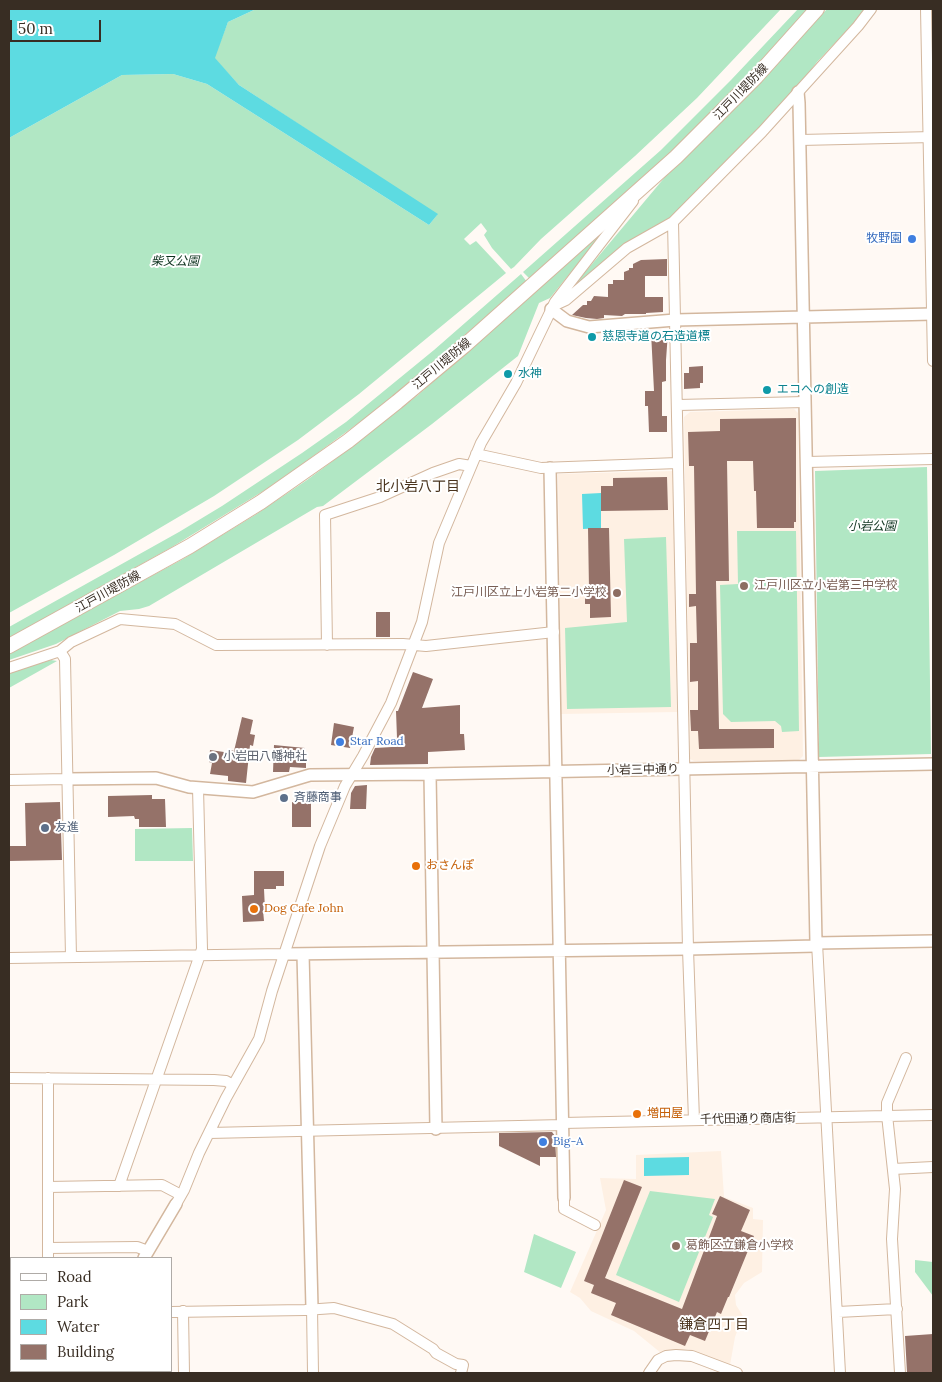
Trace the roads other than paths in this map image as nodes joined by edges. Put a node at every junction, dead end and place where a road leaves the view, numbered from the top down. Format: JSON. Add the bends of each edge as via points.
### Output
{"nodes":[{"id":1,"x":817,"y":9,"type":"edge"},
{"id":2,"x":872,"y":9,"type":"edge"},
{"id":3,"x":926,"y":9,"type":"edge"},
{"id":4,"x":798,"y":92,"type":"junction"},
{"id":5,"x":931,"y":137,"type":"edge"},
{"id":6,"x":800,"y":140,"type":"junction"},
{"id":7,"x":643,"y":188,"type":"junction"},
{"id":8,"x":674,"y":222,"type":"junction"},
{"id":9,"x":552,"y":307,"type":"junction"},
{"id":10,"x":933,"y":314,"type":"edge"},
{"id":11,"x":804,"y":317,"type":"junction"},
{"id":12,"x":675,"y":320,"type":"junction"},
{"id":13,"x":933,"y":360,"type":"edge"},
{"id":14,"x":805,"y":402,"type":"junction"},
{"id":15,"x":678,"y":405,"type":"junction"},
{"id":16,"x":476,"y":454,"type":"junction"},
{"id":17,"x":933,"y":459,"type":"edge"},
{"id":18,"x":807,"y":462,"type":"junction"},
{"id":19,"x":678,"y":463,"type":"junction"},
{"id":20,"x":471,"y":466,"type":"junction"},
{"id":21,"x":550,"y":468,"type":"junction"},
{"id":22,"x":554,"y":632,"type":"junction"},
{"id":23,"x":327,"y":645,"type":"junction"},
{"id":24,"x":9,"y":646,"type":"edge"},
{"id":25,"x":412,"y":646,"type":"junction"},
{"id":26,"x":60,"y":651,"type":"junction"},
{"id":27,"x":9,"y":668,"type":"edge"},
{"id":28,"x":933,"y":764,"type":"edge"},
{"id":29,"x":813,"y":767,"type":"junction"},
{"id":30,"x":685,"y":769,"type":"junction"},
{"id":31,"x":556,"y":772,"type":"junction"},
{"id":32,"x":352,"y":774,"type":"junction"},
{"id":33,"x":430,"y":774,"type":"junction"},
{"id":34,"x":68,"y":779,"type":"junction"},
{"id":35,"x":9,"y":780,"type":"edge"},
{"id":36,"x":198,"y":788,"type":"junction"},
{"id":37,"x":933,"y":941,"type":"edge"},
{"id":38,"x":817,"y":943,"type":"junction"},
{"id":39,"x":688,"y":949,"type":"junction"},
{"id":40,"x":560,"y":950,"type":"junction"},
{"id":41,"x":433,"y":952,"type":"junction"},
{"id":42,"x":200,"y":954,"type":"junction"},
{"id":43,"x":285,"y":954,"type":"junction"},
{"id":44,"x":303,"y":954,"type":"junction"},
{"id":45,"x":71,"y":957,"type":"junction"},
{"id":46,"x":9,"y":958,"type":"edge"},
{"id":47,"x":906,"y":1058,"type":"dead end"},
{"id":48,"x":9,"y":1078,"type":"edge"},
{"id":49,"x":48,"y":1078,"type":"junction"},
{"id":50,"x":158,"y":1079,"type":"junction"},
{"id":51,"x":233,"y":1085,"type":"junction"},
{"id":52,"x":887,"y":1115,"type":"junction"},
{"id":53,"x":933,"y":1115,"type":"edge"},
{"id":54,"x":828,"y":1118,"type":"junction"},
{"id":55,"x":694,"y":1120,"type":"junction"},
{"id":56,"x":563,"y":1124,"type":"junction"},
{"id":57,"x":436,"y":1129,"type":"junction"},
{"id":58,"x":308,"y":1131,"type":"junction"},
{"id":59,"x":209,"y":1133,"type":"junction"},
{"id":60,"x":933,"y":1167,"type":"edge"},
{"id":61,"x":893,"y":1169,"type":"junction"},
{"id":62,"x":119,"y":1186,"type":"junction"},
{"id":63,"x":48,"y":1187,"type":"junction"},
{"id":64,"x":564,"y":1198,"type":"joint"},
{"id":65,"x":179,"y":1200,"type":"junction"},
{"id":66,"x":595,"y":1225,"type":"dead end"},
{"id":67,"x":48,"y":1253,"type":"edge"},
{"id":68,"x":146,"y":1255,"type":"edge"},
{"id":69,"x":312,"y":1308,"type":"junction"},
{"id":70,"x":897,"y":1309,"type":"junction"},
{"id":71,"x":183,"y":1311,"type":"junction"},
{"id":72,"x":172,"y":1312,"type":"edge"},
{"id":73,"x":838,"y":1312,"type":"junction"},
{"id":74,"x":184,"y":1373,"type":"edge"},
{"id":75,"x":313,"y":1373,"type":"edge"},
{"id":76,"x":461,"y":1373,"type":"edge"},
{"id":77,"x":649,"y":1373,"type":"edge"},
{"id":78,"x":737,"y":1373,"type":"edge"},
{"id":79,"x":840,"y":1373,"type":"edge"},
{"id":80,"x":900,"y":1373,"type":"edge"}],
"edges":[{"from":1,"to":7,"type":"main road","name":"江戸川堤防線","via":[[756,77]]},
{"from":2,"to":4,"type":"street"},
{"from":3,"to":5,"type":"street"},
{"from":4,"to":6,"type":"street"},
{"from":4,"to":8,"type":"street"},
{"from":5,"to":6,"type":"street"},
{"from":5,"to":10,"type":"street"},
{"from":6,"to":11,"type":"street"},
{"from":7,"to":9,"type":"street"},
{"from":7,"to":24,"type":"main road","name":"江戸川堤防線","via":[[464,346],[341,446],[261,502],[190,546]]},
{"from":8,"to":9,"type":"street","via":[[627,248],[566,300]]},
{"from":8,"to":12,"type":"street"},
{"from":9,"to":12,"type":"street","via":[[567,320],[589,327]]},
{"from":9,"to":16,"type":"street","via":[[529,358]]},
{"from":10,"to":11,"type":"street"},
{"from":10,"to":13,"type":"street"},
{"from":11,"to":12,"type":"street"},
{"from":11,"to":14,"type":"street"},
{"from":12,"to":15,"type":"street"},
{"from":14,"to":15,"type":"street"},
{"from":14,"to":18,"type":"street"},
{"from":15,"to":19,"type":"street"},
{"from":16,"to":20,"type":"street"},
{"from":16,"to":21,"type":"street"},
{"from":17,"to":18,"type":"street"},
{"from":18,"to":29,"type":"street"},
{"from":19,"to":21,"type":"street"},
{"from":19,"to":30,"type":"street"},
{"from":20,"to":23,"type":"street","via":[[459,464],[325,516]]},
{"from":20,"to":25,"type":"street","via":[[438,543],[422,622]]},
{"from":21,"to":22,"type":"street"},
{"from":22,"to":25,"type":"street"},
{"from":22,"to":31,"type":"street"},
{"from":23,"to":25,"type":"street"},
{"from":23,"to":26,"type":"street","via":[[216,645],[175,624],[120,619]]},
{"from":25,"to":32,"type":"street","via":[[391,703]]},
{"from":26,"to":27,"type":"street"},
{"from":26,"to":34,"type":"street","via":[[65,659]]},
{"from":28,"to":29,"type":"street","name":"小岩三中通り"},
{"from":29,"to":30,"type":"street","name":"小岩三中通り"},
{"from":29,"to":38,"type":"street"},
{"from":30,"to":31,"type":"street","name":"小岩三中通り"},
{"from":30,"to":39,"type":"street"},
{"from":31,"to":33,"type":"street","name":"小岩三中通り"},
{"from":31,"to":40,"type":"street"},
{"from":32,"to":33,"type":"street","name":"小岩三中通り"},
{"from":32,"to":36,"type":"street","name":"小岩三中通り","via":[[310,775],[253,792]]},
{"from":32,"to":43,"type":"street","via":[[320,846]]},
{"from":33,"to":41,"type":"street"},
{"from":34,"to":35,"type":"street"},
{"from":34,"to":36,"type":"street","name":"小岩三中通り","via":[[156,778]]},
{"from":34,"to":45,"type":"street"},
{"from":36,"to":42,"type":"street"},
{"from":37,"to":38,"type":"street"},
{"from":38,"to":39,"type":"street","via":[[816,946]]},
{"from":38,"to":54,"type":"street"},
{"from":39,"to":40,"type":"street"},
{"from":39,"to":55,"type":"street"},
{"from":40,"to":41,"type":"street"},
{"from":40,"to":56,"type":"street"},
{"from":41,"to":44,"type":"street"},
{"from":41,"to":57,"type":"street"},
{"from":42,"to":43,"type":"street"},
{"from":42,"to":45,"type":"street"},
{"from":42,"to":50,"type":"street"},
{"from":43,"to":44,"type":"street"},
{"from":43,"to":51,"type":"street","via":[[259,1039]]},
{"from":44,"to":58,"type":"street"},
{"from":45,"to":46,"type":"street"},
{"from":47,"to":52,"type":"street","via":[[888,1103]]},
{"from":48,"to":49,"type":"street"},
{"from":49,"to":50,"type":"street"},
{"from":49,"to":63,"type":"street"},
{"from":50,"to":51,"type":"street","via":[[214,1080]]},
{"from":50,"to":62,"type":"street"},
{"from":51,"to":59,"type":"street"},
{"from":52,"to":53,"type":"street","name":"千代田通り商店街"},
{"from":52,"to":54,"type":"street","name":"千代田通り商店街"},
{"from":52,"to":61,"type":"street"},
{"from":54,"to":55,"type":"street","name":"千代田通り商店街"},
{"from":54,"to":73,"type":"street"},
{"from":55,"to":56,"type":"street","name":"千代田通り商店街"},
{"from":56,"to":57,"type":"street","name":"千代田通り商店街"},
{"from":56,"to":64,"type":"street"},
{"from":57,"to":58,"type":"street","name":"千代田通り商店街"},
{"from":58,"to":59,"type":"street","name":"千代田通り商店街"},
{"from":58,"to":69,"type":"street"},
{"from":59,"to":65,"type":"street"},
{"from":60,"to":61,"type":"street"},
{"from":61,"to":70,"type":"street","via":[[895,1210],[892,1239]]},
{"from":62,"to":63,"type":"street"},
{"from":62,"to":65,"type":"street","via":[[162,1185]]},
{"from":63,"to":67,"type":"street"},
{"from":64,"to":66,"type":"street","via":[[564,1209]]},
{"from":65,"to":68,"type":"street"},
{"from":67,"to":68,"type":"street","via":[[137,1247]]},
{"from":69,"to":71,"type":"street"},
{"from":69,"to":75,"type":"street"},
{"from":69,"to":76,"type":"street","via":[[334,1308],[393,1324],[436,1353],[463,1365]]},
{"from":70,"to":73,"type":"street"},
{"from":70,"to":80,"type":"street"},
{"from":71,"to":72,"type":"street"},
{"from":71,"to":74,"type":"street"},
{"from":73,"to":79,"type":"street"},
{"from":77,"to":78,"type":"street","via":[[658,1360],[676,1355],[692,1356]]}]}
